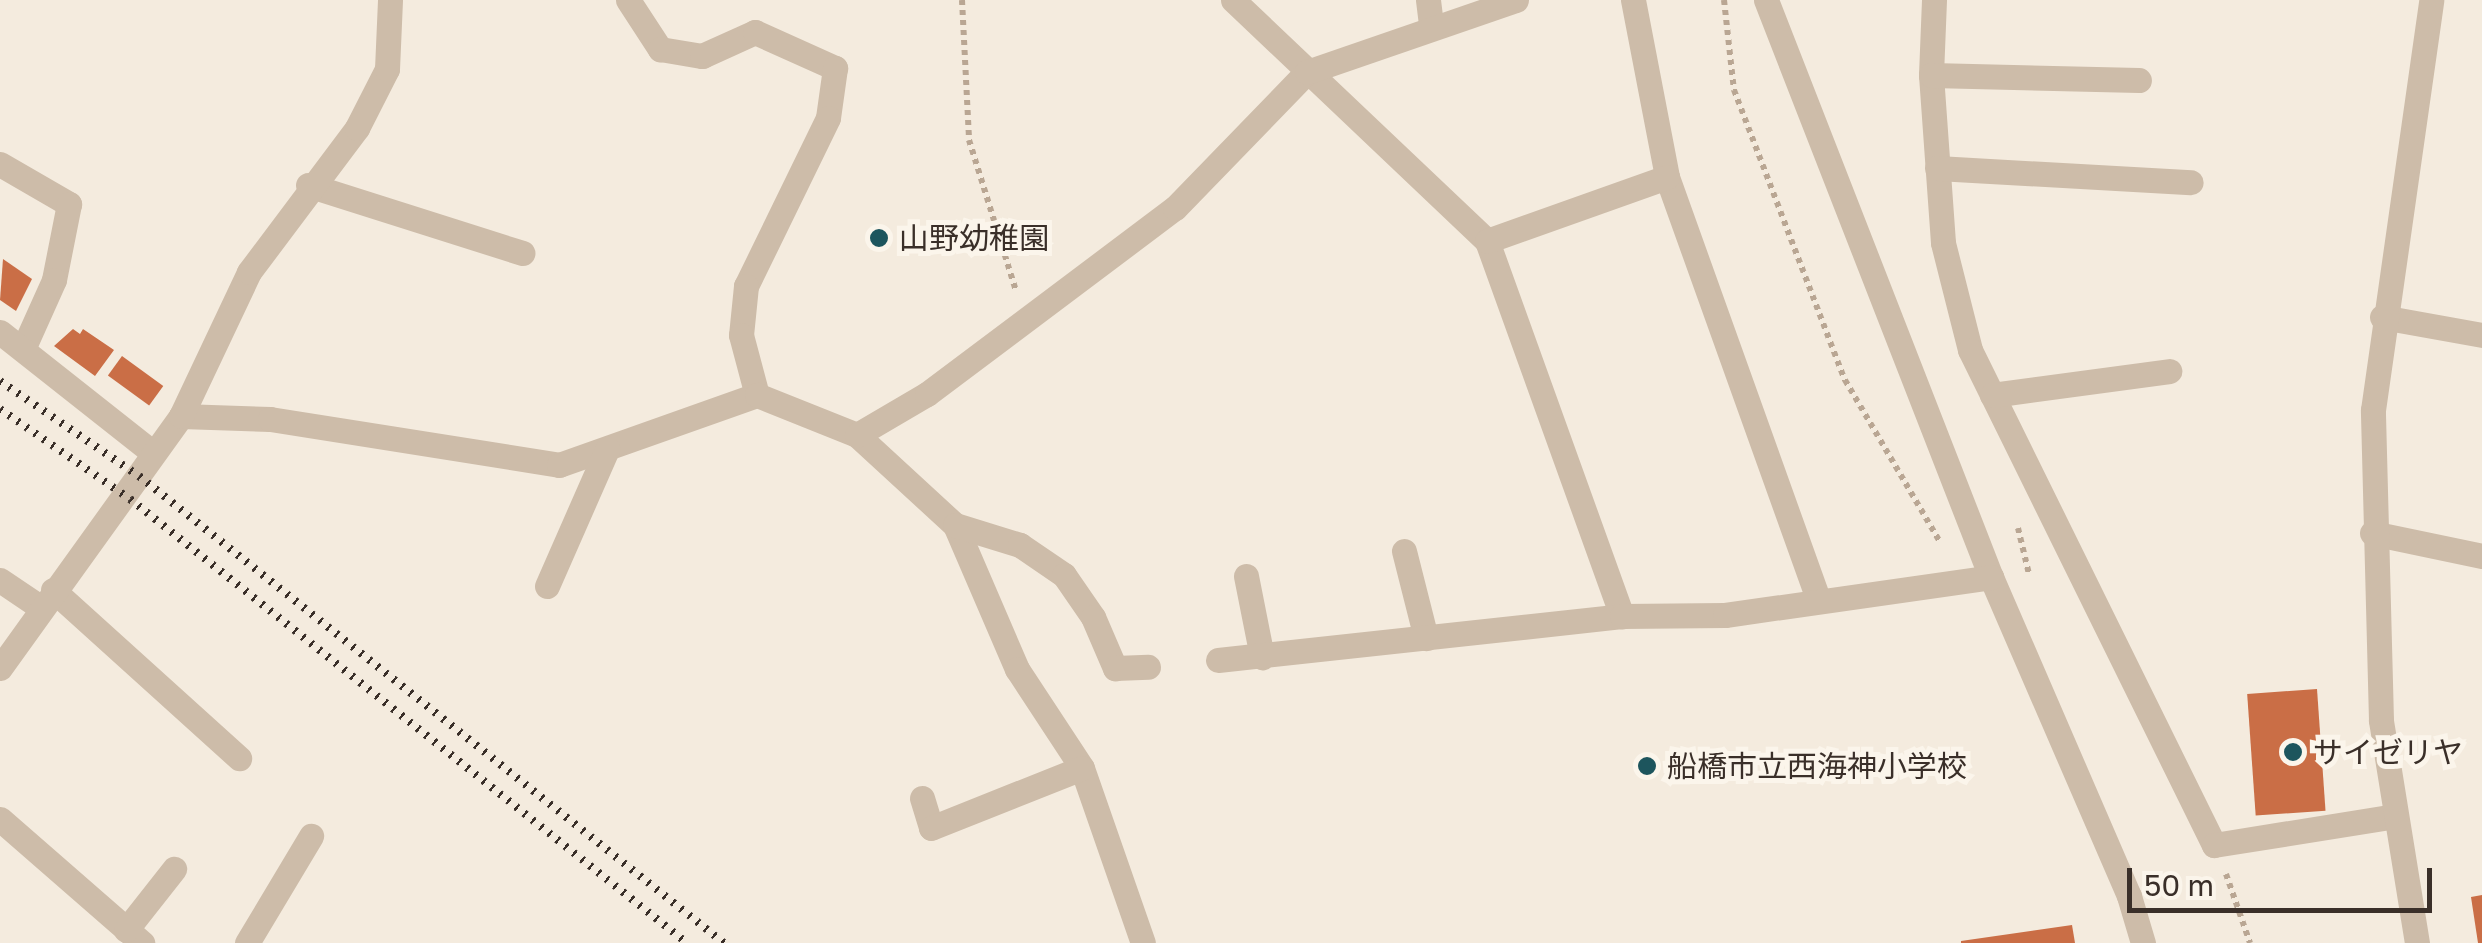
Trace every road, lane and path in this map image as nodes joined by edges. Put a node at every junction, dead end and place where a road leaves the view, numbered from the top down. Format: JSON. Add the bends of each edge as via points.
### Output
{"nodes":[{"id":1,"x":390,"y":0,"type":"edge"},
{"id":2,"x":628,"y":0,"type":"edge"},
{"id":3,"x":962,"y":0,"type":"edge"},
{"id":4,"x":1233,"y":0,"type":"edge"},
{"id":5,"x":1516,"y":0,"type":"edge"},
{"id":6,"x":1633,"y":0,"type":"edge"},
{"id":7,"x":1724,"y":0,"type":"edge"},
{"id":8,"x":1766,"y":0,"type":"edge"},
{"id":9,"x":1934,"y":0,"type":"edge"},
{"id":10,"x":2431,"y":0,"type":"edge"},
{"id":11,"x":1429,"y":13,"type":"edge"},
{"id":12,"x":1307,"y":72,"type":"junction"},
{"id":13,"x":1931,"y":75,"type":"junction"},
{"id":14,"x":2139,"y":80,"type":"dead end"},
{"id":15,"x":0,"y":164,"type":"edge"},
{"id":16,"x":1937,"y":168,"type":"junction"},
{"id":17,"x":1668,"y":177,"type":"junction"},
{"id":18,"x":2191,"y":182,"type":"dead end"},
{"id":19,"x":308,"y":185,"type":"junction"},
{"id":20,"x":1487,"y":241,"type":"junction"},
{"id":21,"x":524,"y":253,"type":"dead end"},
{"id":22,"x":1024,"y":316,"type":"junction"},
{"id":23,"x":2382,"y":317,"type":"junction"},
{"id":24,"x":0,"y":332,"type":"edge"},
{"id":25,"x":2482,"y":335,"type":"edge"},
{"id":26,"x":24,"y":349,"type":"junction"},
{"id":27,"x":2168,"y":371,"type":"dead end"},
{"id":28,"x":758,"y":395,"type":"junction"},
{"id":29,"x":1992,"y":395,"type":"junction"},
{"id":30,"x":180,"y":416,"type":"junction"},
{"id":31,"x":857,"y":435,"type":"junction"},
{"id":32,"x":607,"y":449,"type":"junction"},
{"id":33,"x":152,"y":452,"type":"junction"},
{"id":34,"x":2014,"y":513,"type":"dead end"},
{"id":35,"x":955,"y":525,"type":"junction"},
{"id":36,"x":2372,"y":533,"type":"junction"},
{"id":37,"x":1404,"y":551,"type":"dead end"},
{"id":38,"x":2482,"y":556,"type":"edge"},
{"id":39,"x":1246,"y":576,"type":"dead end"},
{"id":40,"x":1980,"y":578,"type":"junction"},
{"id":41,"x":0,"y":580,"type":"edge"},
{"id":42,"x":547,"y":586,"type":"dead end"},
{"id":43,"x":2032,"y":587,"type":"dead end"},
{"id":44,"x":1818,"y":598,"type":"junction"},
{"id":45,"x":46,"y":599,"type":"junction"},
{"id":46,"x":1622,"y":616,"type":"junction"},
{"id":47,"x":1426,"y":638,"type":"junction"},
{"id":48,"x":1262,"y":657,"type":"junction"},
{"id":49,"x":1218,"y":660,"type":"dead end"},
{"id":50,"x":1148,"y":667,"type":"dead end"},
{"id":51,"x":0,"y":668,"type":"edge"},
{"id":52,"x":239,"y":758,"type":"dead end"},
{"id":53,"x":1082,"y":768,"type":"junction"},
{"id":54,"x":922,"y":798,"type":"dead end"},
{"id":55,"x":2395,"y":816,"type":"junction"},
{"id":56,"x":0,"y":819,"type":"edge"},
{"id":57,"x":311,"y":836,"type":"dead end"},
{"id":58,"x":2214,"y":846,"type":"junction"},
{"id":59,"x":174,"y":869,"type":"dead end"},
{"id":60,"x":134,"y":937,"type":"edge"},
{"id":61,"x":246,"y":943,"type":"edge"},
{"id":62,"x":1143,"y":943,"type":"edge"},
{"id":63,"x":2143,"y":943,"type":"edge"},
{"id":64,"x":2250,"y":943,"type":"edge"},
{"id":65,"x":2417,"y":943,"type":"edge"}],
"edges":[{"from":1,"to":19,"type":"street","via":[[387,69],[357,128]]},
{"from":2,"to":28,"type":"street","via":[[660,49],[702,56],[755,32],[836,68],[828,118],[746,286],[742,335]]},
{"from":3,"to":22,"type":"path","via":[[969,140]]},
{"from":4,"to":12,"type":"street"},
{"from":5,"to":11,"type":"street"},
{"from":6,"to":17,"type":"street"},
{"from":7,"to":40,"type":"path","via":[[1734,90],[1845,380],[1928,527]]},
{"from":8,"to":40,"type":"street"},
{"from":9,"to":13,"type":"street"},
{"from":10,"to":23,"type":"street"},
{"from":11,"to":12,"type":"street"},
{"from":12,"to":20,"type":"street"},
{"from":12,"to":22,"type":"street","via":[[1175,208]]},
{"from":13,"to":14,"type":"street"},
{"from":13,"to":16,"type":"street"},
{"from":15,"to":26,"type":"street","via":[[69,204],[54,280]]},
{"from":16,"to":18,"type":"street"},
{"from":16,"to":29,"type":"street","via":[[1951,289]]},
{"from":17,"to":20,"type":"street"},
{"from":17,"to":44,"type":"street"},
{"from":19,"to":21,"type":"street"},
{"from":19,"to":30,"type":"street","via":[[249,272]]},
{"from":20,"to":46,"type":"street"},
{"from":22,"to":31,"type":"street","via":[[927,394]]},
{"from":23,"to":25,"type":"street"},
{"from":23,"to":36,"type":"street"},
{"from":24,"to":26,"type":"street"},
{"from":26,"to":33,"type":"street"},
{"from":27,"to":29,"type":"street"},
{"from":28,"to":31,"type":"street"},
{"from":28,"to":32,"type":"street"},
{"from":29,"to":58,"type":"street"},
{"from":30,"to":32,"type":"street","via":[[270,420],[559,465]]},
{"from":30,"to":33,"type":"street"},
{"from":31,"to":35,"type":"street"},
{"from":32,"to":42,"type":"street"},
{"from":33,"to":45,"type":"street"},
{"from":34,"to":43,"type":"path"},
{"from":35,"to":50,"type":"street","via":[[1020,545],[1064,576],[1093,617],[1115,668]]},
{"from":35,"to":53,"type":"street","via":[[1017,669]]},
{"from":36,"to":38,"type":"street"},
{"from":36,"to":55,"type":"street","via":[[2381,720]]},
{"from":37,"to":47,"type":"street"},
{"from":39,"to":48,"type":"street"},
{"from":40,"to":44,"type":"street"},
{"from":40,"to":63,"type":"street","via":[[2129,896]]},
{"from":41,"to":45,"type":"street"},
{"from":44,"to":46,"type":"street","via":[[1726,616]]},
{"from":45,"to":51,"type":"street"},
{"from":45,"to":52,"type":"street"},
{"from":46,"to":47,"type":"street"},
{"from":47,"to":48,"type":"street"},
{"from":48,"to":49,"type":"street"},
{"from":53,"to":54,"type":"street","via":[[930,828]]},
{"from":53,"to":62,"type":"street"},
{"from":55,"to":58,"type":"street"},
{"from":55,"to":65,"type":"street"},
{"from":56,"to":60,"type":"street"},
{"from":57,"to":61,"type":"street"},
{"from":58,"to":64,"type":"path"},
{"from":59,"to":60,"type":"street"}]}
